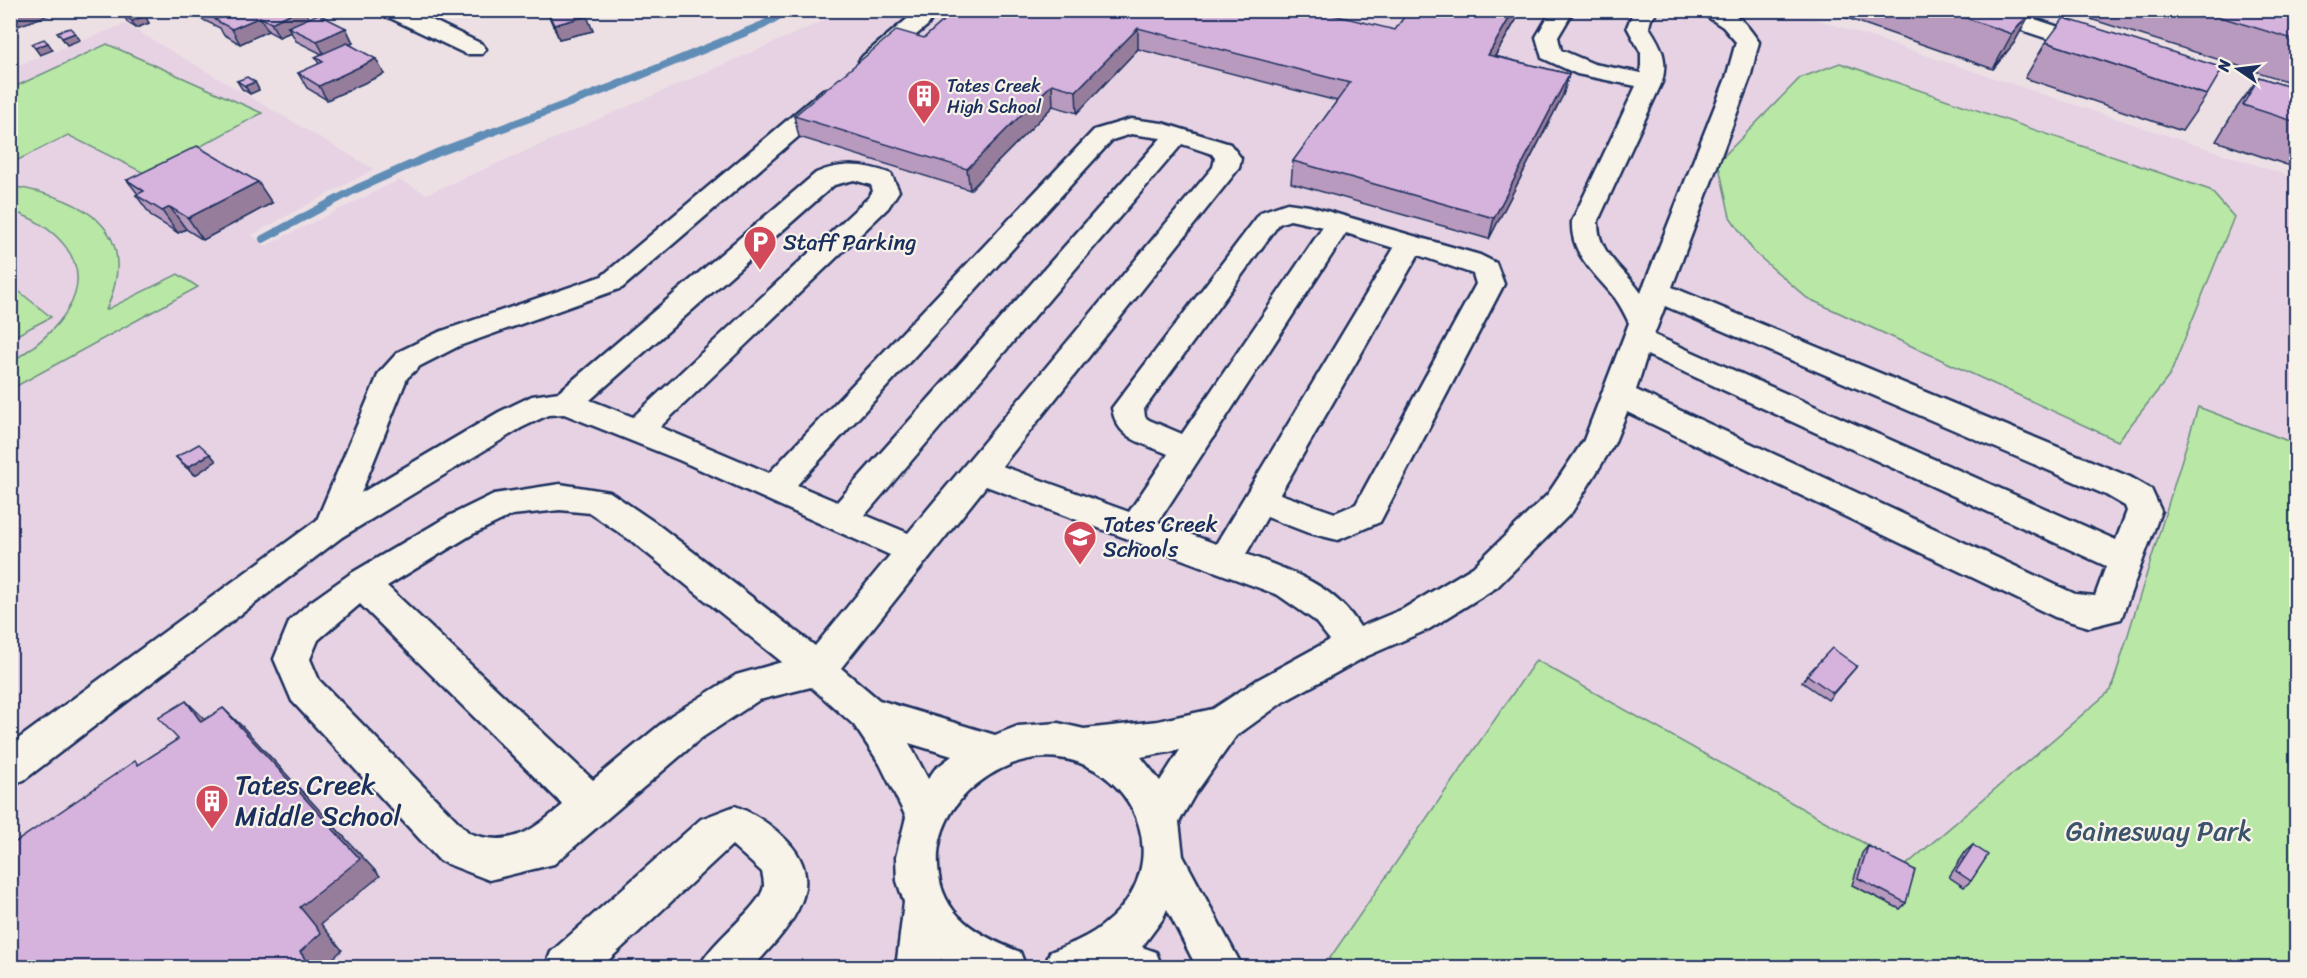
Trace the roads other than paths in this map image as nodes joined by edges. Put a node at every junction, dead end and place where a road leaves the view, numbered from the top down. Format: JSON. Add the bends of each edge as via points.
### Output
{"nodes":[{"id":1,"x":392,"y":10,"type":"edge"},
{"id":2,"x":1563,"y":10,"type":"edge"},
{"id":3,"x":1649,"y":10,"type":"edge"},
{"id":4,"x":1708,"y":10,"type":"edge"},
{"id":5,"x":2001,"y":13,"type":"edge"},
{"id":6,"x":920,"y":20,"type":"dead end"},
{"id":7,"x":474,"y":49,"type":"dead end"},
{"id":8,"x":2115,"y":53,"type":"edge"},
{"id":9,"x":1650,"y":82,"type":"junction"},
{"id":10,"x":1176,"y":136,"type":"junction"},
{"id":11,"x":1339,"y":223,"type":"junction"},
{"id":12,"x":1410,"y":244,"type":"junction"},
{"id":13,"x":1656,"y":291,"type":"junction"},
{"id":14,"x":1641,"y":331,"type":"junction"},
{"id":15,"x":1619,"y":395,"type":"junction"},
{"id":16,"x":567,"y":402,"type":"junction"},
{"id":17,"x":637,"y":430,"type":"junction"},
{"id":18,"x":1188,"y":449,"type":"junction"},
{"id":19,"x":979,"y":470,"type":"junction"},
{"id":20,"x":774,"y":489,"type":"junction"},
{"id":21,"x":1260,"y":500,"type":"junction"},
{"id":22,"x":842,"y":519,"type":"junction"},
{"id":23,"x":330,"y":528,"type":"junction"},
{"id":24,"x":1136,"y":528,"type":"junction"},
{"id":25,"x":913,"y":550,"type":"junction"},
{"id":26,"x":2127,"y":560,"type":"junction"},
{"id":27,"x":1224,"y":561,"type":"junction"},
{"id":28,"x":362,"y":584,"type":"junction"},
{"id":29,"x":1352,"y":646,"type":"junction"},
{"id":30,"x":817,"y":670,"type":"junction"},
{"id":31,"x":867,"y":712,"type":"junction"},
{"id":32,"x":1222,"y":724,"type":"junction"},
{"id":33,"x":1087,"y":745,"type":"junction"},
{"id":34,"x":992,"y":751,"type":"junction"},
{"id":35,"x":10,"y":768,"type":"edge"},
{"id":36,"x":593,"y":807,"type":"junction"},
{"id":37,"x":926,"y":816,"type":"junction"},
{"id":38,"x":1159,"y":819,"type":"junction"},
{"id":39,"x":1163,"y":860,"type":"junction"},
{"id":40,"x":924,"y":904,"type":"junction"},
{"id":41,"x":1076,"y":965,"type":"edge"},
{"id":42,"x":567,"y":968,"type":"edge"},
{"id":43,"x":721,"y":968,"type":"edge"},
{"id":44,"x":918,"y":968,"type":"edge"},
{"id":45,"x":1004,"y":968,"type":"edge"},
{"id":46,"x":1140,"y":968,"type":"edge"},
{"id":47,"x":1221,"y":968,"type":"edge"}],
"edges":[{"from":1,"to":7,"type":"street"},
{"from":2,"to":9,"type":"street","via":[[1548,37],[1550,52],[1588,69]]},
{"from":3,"to":9,"type":"street","via":[[1641,16],[1638,27],[1656,62]]},
{"from":4,"to":13,"type":"street","via":[[1737,26],[1748,42],[1738,78]]},
{"from":5,"to":8,"type":"street"},
{"from":6,"to":23,"type":"street","via":[[612,282],[449,339],[409,359],[394,373]]},
{"from":9,"to":14,"type":"street","via":[[1585,221],[1583,237],[1593,256],[1627,292]]},
{"from":10,"to":19,"type":"street","via":[[1221,149],[1228,158],[1226,168]]},
{"from":10,"to":20,"type":"street","via":[[1138,125],[1117,126],[1103,135]]},
{"from":10,"to":22,"type":"street"},
{"from":11,"to":12,"type":"street"},
{"from":11,"to":18,"type":"street"},
{"from":11,"to":18,"type":"street","via":[[1287,211],[1270,218],[1128,408],[1130,422],[1138,428]]},
{"from":12,"to":21,"type":"street"},
{"from":12,"to":21,"type":"street","via":[[1486,268],[1490,284],[1368,513],[1338,527]]},
{"from":13,"to":14,"type":"street"},
{"from":13,"to":26,"type":"street","via":[[2118,486],[2139,498],[2145,511]]},
{"from":14,"to":15,"type":"street"},
{"from":14,"to":26,"type":"street"},
{"from":15,"to":26,"type":"street","via":[[2068,608],[2089,612],[2108,609]]},
{"from":15,"to":29,"type":"street","via":[[1598,444],[1560,503],[1485,577],[1416,619]]},
{"from":16,"to":17,"type":"street"},
{"from":16,"to":17,"type":"street","via":[[825,179],[855,171],[882,180],[886,191],[879,202]]},
{"from":16,"to":23,"type":"street","via":[[543,404],[510,420]]},
{"from":17,"to":20,"type":"street"},
{"from":18,"to":24,"type":"street"},
{"from":19,"to":24,"type":"street"},
{"from":19,"to":25,"type":"street"},
{"from":20,"to":22,"type":"street"},
{"from":21,"to":27,"type":"street"},
{"from":22,"to":25,"type":"street"},
{"from":23,"to":35,"type":"street"},
{"from":24,"to":27,"type":"street"},
{"from":25,"to":30,"type":"street"},
{"from":27,"to":29,"type":"street","via":[[1290,585],[1324,605]]},
{"from":28,"to":30,"type":"street","via":[[506,503],[560,497],[598,501],[645,533]]},
{"from":28,"to":36,"type":"street"},
{"from":28,"to":36,"type":"street","via":[[303,631],[292,659],[304,690],[455,847],[489,860],[539,850]]},
{"from":29,"to":32,"type":"street","via":[[1270,691]]},
{"from":30,"to":31,"type":"street"},
{"from":30,"to":36,"type":"street","via":[[749,686],[686,727]]},
{"from":31,"to":34,"type":"street"},
{"from":31,"to":37,"type":"street","via":[[894,752]]},
{"from":32,"to":33,"type":"street","via":[[1158,738]]},
{"from":32,"to":38,"type":"street"},
{"from":33,"to":34,"type":"street","via":[[1056,739],[1023,741]]},
{"from":33,"to":38,"type":"street","via":[[1132,773],[1148,794]]},
{"from":34,"to":37,"type":"street","via":[[965,767],[942,789]]},
{"from":37,"to":40,"type":"street","via":[[916,874]]},
{"from":38,"to":39,"type":"street"},
{"from":39,"to":41,"type":"street","via":[[1155,891],[1139,920],[1115,944]]},
{"from":39,"to":47,"type":"street"},
{"from":40,"to":44,"type":"street"},
{"from":40,"to":45,"type":"street","via":[[947,938],[982,962]]},
{"from":41,"to":46,"type":"street"},
{"from":42,"to":43,"type":"street","via":[[715,832],[735,825],[782,863],[785,890],[770,917]]}]}
